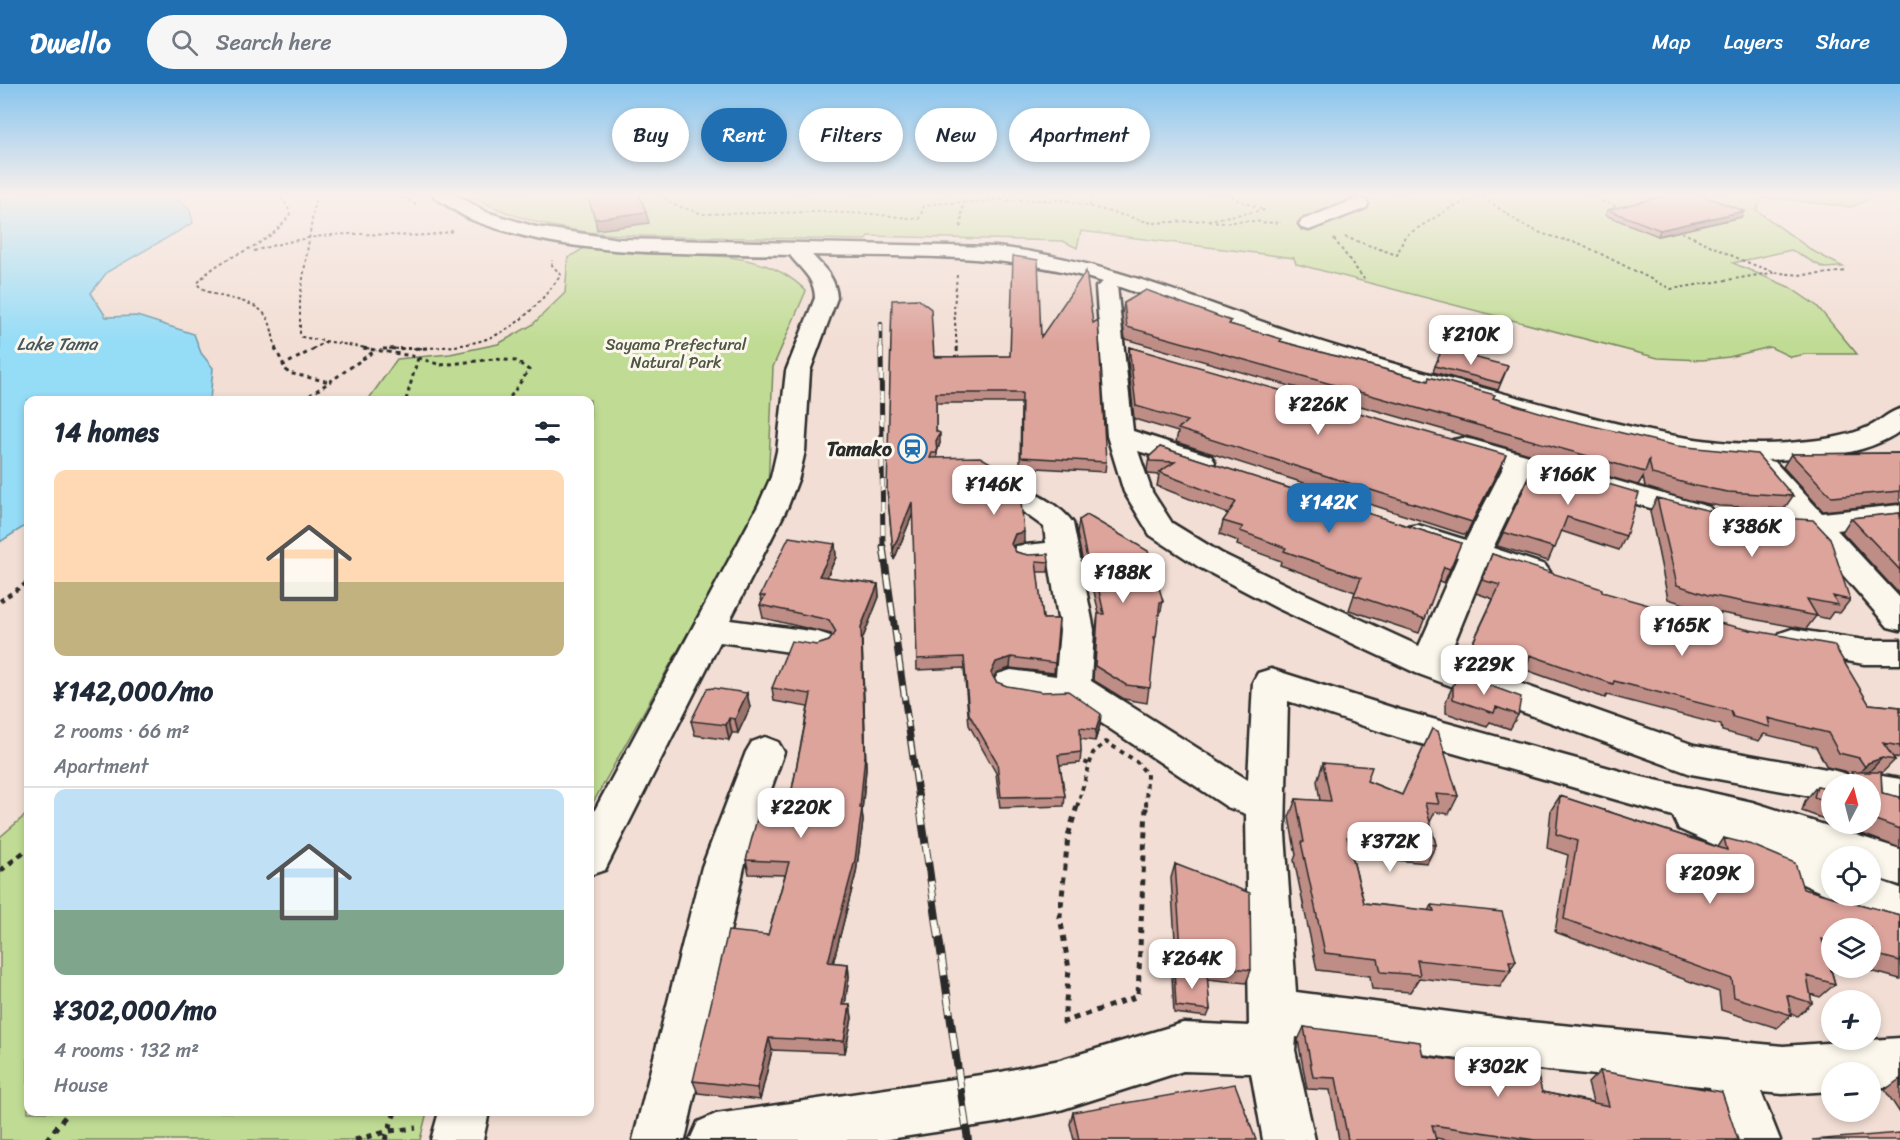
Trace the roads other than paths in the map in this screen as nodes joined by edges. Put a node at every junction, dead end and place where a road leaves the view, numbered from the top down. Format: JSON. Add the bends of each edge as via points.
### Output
{"nodes":[{"id":1,"x":607,"y":243,"type":"edge"},
{"id":2,"x":797,"y":249,"type":"junction"},
{"id":3,"x":1107,"y":287,"type":"dead end"},
{"id":4,"x":1900,"y":417,"type":"edge"},
{"id":5,"x":1120,"y":436,"type":"junction"},
{"id":6,"x":1441,"y":440,"type":"edge"},
{"id":7,"x":1520,"y":463,"type":"junction"},
{"id":8,"x":1765,"y":468,"type":"edge"},
{"id":9,"x":1231,"y":472,"type":"edge"},
{"id":10,"x":1022,"y":498,"type":"dead end"},
{"id":11,"x":1900,"y":514,"type":"edge"},
{"id":12,"x":1386,"y":524,"type":"edge"},
{"id":13,"x":1814,"y":524,"type":"junction"},
{"id":14,"x":1062,"y":552,"type":"junction"},
{"id":15,"x":1027,"y":553,"type":"edge"},
{"id":16,"x":1475,"y":553,"type":"junction"},
{"id":17,"x":1562,"y":581,"type":"edge"},
{"id":18,"x":1900,"y":619,"type":"edge"},
{"id":19,"x":711,"y":629,"type":"junction"},
{"id":20,"x":1768,"y":638,"type":"edge"},
{"id":21,"x":818,"y":644,"type":"edge"},
{"id":22,"x":1900,"y":652,"type":"edge"},
{"id":23,"x":1428,"y":664,"type":"junction"},
{"id":24,"x":1011,"y":683,"type":"dead end"},
{"id":25,"x":1072,"y":687,"type":"junction"},
{"id":26,"x":765,"y":752,"type":"dead end"},
{"id":27,"x":1821,"y":783,"type":"edge"},
{"id":28,"x":1881,"y":792,"type":"edge"},
{"id":29,"x":1642,"y":793,"type":"junction"},
{"id":30,"x":1900,"y":795,"type":"edge"},
{"id":31,"x":1267,"y":806,"type":"junction"},
{"id":32,"x":1836,"y":846,"type":"edge"},
{"id":33,"x":594,"y":850,"type":"edge"},
{"id":34,"x":1881,"y":861,"type":"edge"},
{"id":35,"x":1900,"y":867,"type":"edge"},
{"id":36,"x":1821,"y":874,"type":"edge"},
{"id":37,"x":1881,"y":900,"type":"edge"},
{"id":38,"x":1900,"y":908,"type":"edge"},
{"id":39,"x":1272,"y":1031,"type":"junction"},
{"id":40,"x":1900,"y":1062,"type":"edge"},
{"id":41,"x":1726,"y":1064,"type":"junction"},
{"id":42,"x":659,"y":1140,"type":"edge"},
{"id":43,"x":716,"y":1140,"type":"edge"},
{"id":44,"x":1289,"y":1140,"type":"edge"},
{"id":45,"x":1754,"y":1140,"type":"edge"}],
"edges":[{"from":1,"to":2,"type":"street"},
{"from":2,"to":4,"type":"street","via":[[996,253],[1052,261],[1349,359],[1614,431],[1688,446],[1792,452],[1822,448],[1868,437]]},
{"from":2,"to":19,"type":"street","via":[[826,282],[826,298],[798,371],[785,477]]},
{"from":3,"to":5,"type":"street","via":[[1124,348]]},
{"from":5,"to":9,"type":"street"},
{"from":5,"to":23,"type":"street","via":[[1138,492],[1161,529],[1210,560]]},
{"from":6,"to":7,"type":"street"},
{"from":7,"to":13,"type":"street","via":[[1683,510]]},
{"from":7,"to":16,"type":"street"},
{"from":8,"to":13,"type":"street"},
{"from":10,"to":14,"type":"street","via":[[1058,524]]},
{"from":11,"to":13,"type":"street"},
{"from":12,"to":16,"type":"street"},
{"from":13,"to":18,"type":"street"},
{"from":14,"to":15,"type":"street"},
{"from":14,"to":25,"type":"street","via":[[1077,630]]},
{"from":16,"to":17,"type":"street"},
{"from":16,"to":23,"type":"street"},
{"from":19,"to":21,"type":"street"},
{"from":19,"to":33,"type":"street"},
{"from":20,"to":22,"type":"street","via":[[1864,652]]},
{"from":23,"to":27,"type":"street","via":[[1691,759]]},
{"from":24,"to":25,"type":"street","via":[[1050,689]]},
{"from":25,"to":31,"type":"street","via":[[1241,796]]},
{"from":26,"to":42,"type":"street","via":[[723,867]]},
{"from":28,"to":30,"type":"street"},
{"from":29,"to":31,"type":"street","via":[[1270,682]]},
{"from":29,"to":32,"type":"street","via":[[1752,818]]},
{"from":29,"to":36,"type":"street"},
{"from":31,"to":39,"type":"street"},
{"from":34,"to":35,"type":"street"},
{"from":37,"to":38,"type":"street"},
{"from":39,"to":41,"type":"street","via":[[1519,1044]]},
{"from":39,"to":43,"type":"street","via":[[1183,1047],[1060,1085],[1001,1097]]},
{"from":39,"to":44,"type":"street"},
{"from":40,"to":41,"type":"street","via":[[1784,1070]]},
{"from":41,"to":45,"type":"street"}]}
